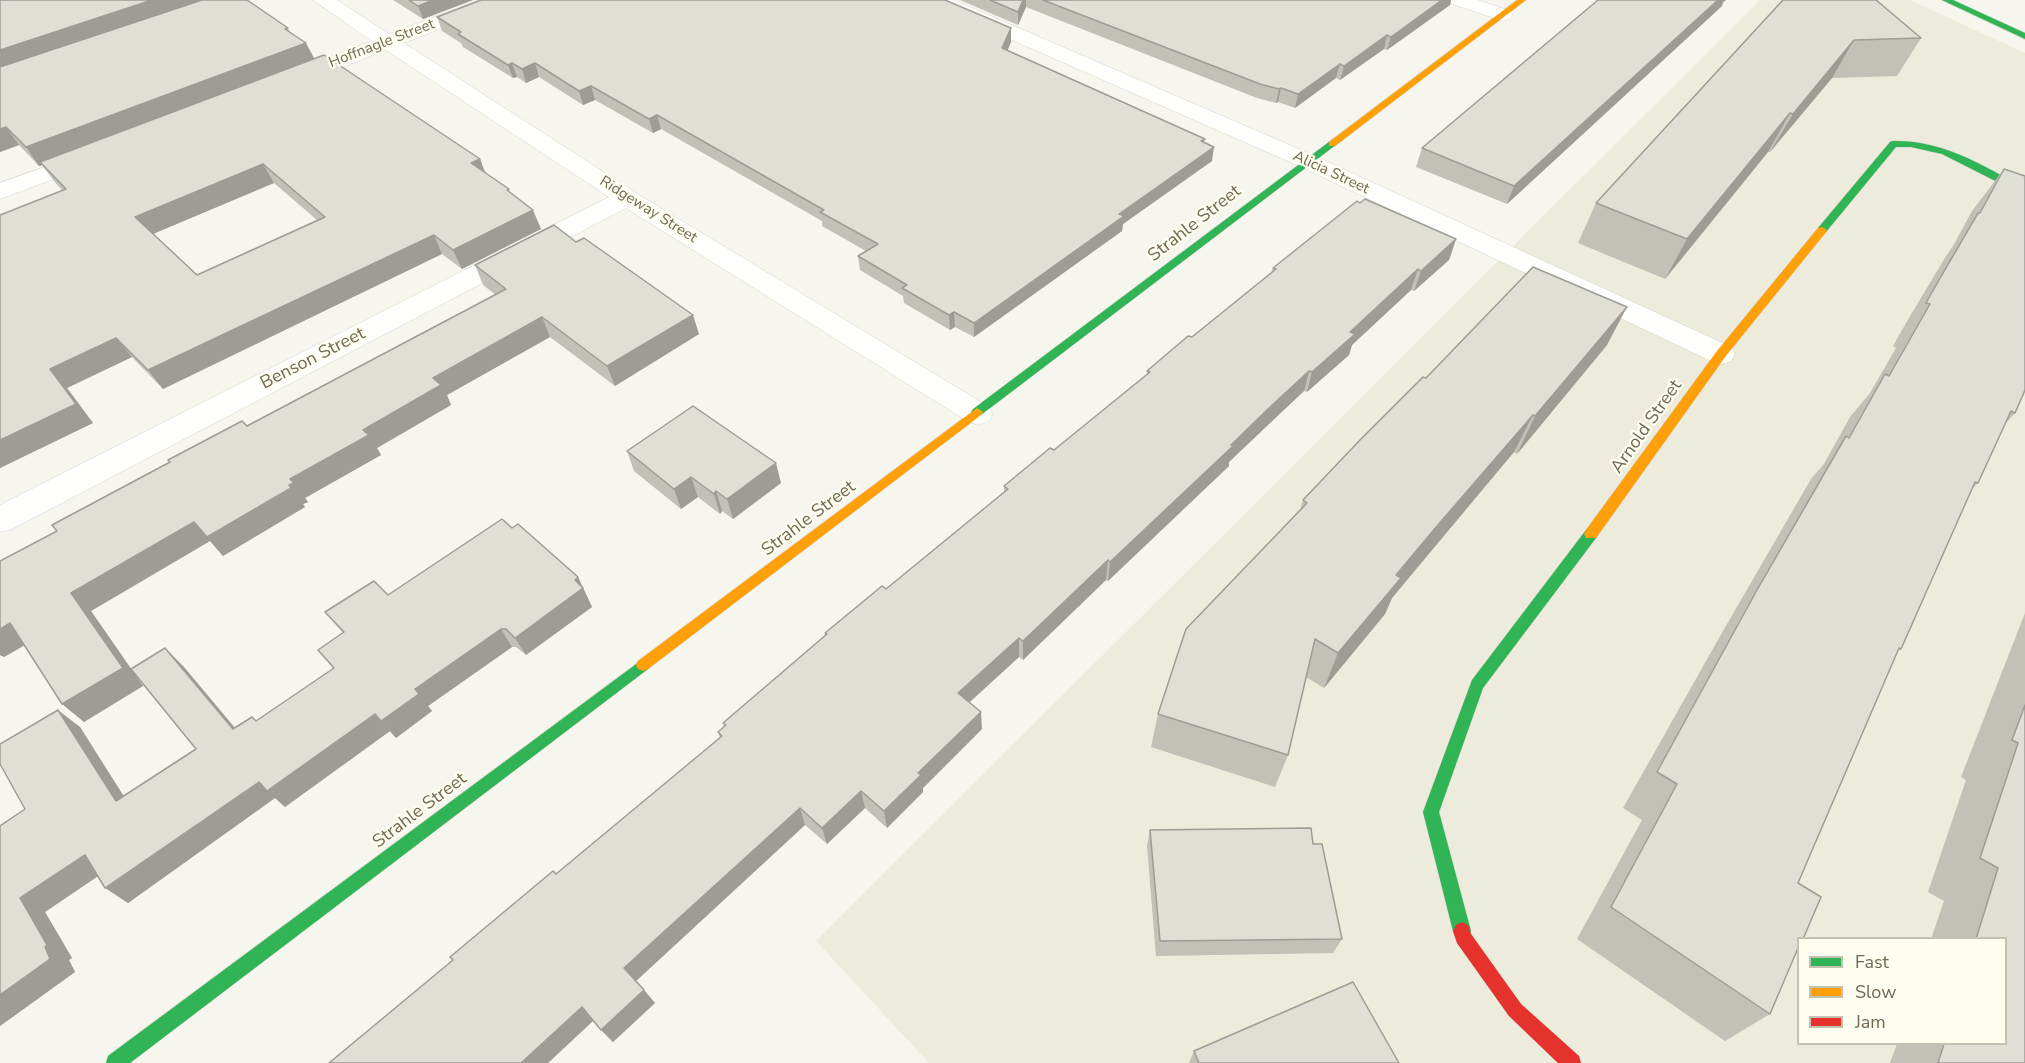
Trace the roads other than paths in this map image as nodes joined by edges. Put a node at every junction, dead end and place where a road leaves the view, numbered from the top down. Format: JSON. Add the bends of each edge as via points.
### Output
{"nodes":[{"id":1,"x":322,"y":0,"type":"edge"},
{"id":2,"x":497,"y":0,"type":"edge"},
{"id":3,"x":936,"y":0,"type":"edge"},
{"id":4,"x":1459,"y":0,"type":"edge"},
{"id":5,"x":1522,"y":0,"type":"edge"},
{"id":6,"x":1946,"y":0,"type":"edge"},
{"id":7,"x":1503,"y":15,"type":"junction"},
{"id":8,"x":2025,"y":36,"type":"edge"},
{"id":9,"x":387,"y":42,"type":"junction"},
{"id":10,"x":277,"y":85,"type":"edge"},
{"id":11,"x":111,"y":149,"type":"edge"},
{"id":12,"x":1306,"y":161,"type":"junction"},
{"id":13,"x":0,"y":192,"type":"edge"},
{"id":14,"x":2025,"y":193,"type":"edge"},
{"id":15,"x":627,"y":198,"type":"junction"},
{"id":16,"x":1721,"y":354,"type":"junction"},
{"id":17,"x":978,"y":414,"type":"junction"},
{"id":18,"x":0,"y":520,"type":"edge"},
{"id":19,"x":115,"y":1063,"type":"edge"},
{"id":20,"x":1572,"y":1063,"type":"edge"}],
"edges":[{"from":1,"to":9,"type":"street","name":"Ridgeway Street"},
{"from":2,"to":9,"type":"street","name":"Hoffnagle Street"},
{"from":3,"to":12,"type":"street","name":"Alicia Street"},
{"from":4,"to":7,"type":"street"},
{"from":5,"to":7,"type":"street","name":"Strahle Street"},
{"from":6,"to":8,"type":"street"},
{"from":7,"to":12,"type":"street","name":"Strahle Street"},
{"from":9,"to":10,"type":"street","name":"Hoffnagle Street"},
{"from":9,"to":15,"type":"street","name":"Ridgeway Street"},
{"from":11,"to":13,"type":"street"},
{"from":12,"to":16,"type":"street","name":"Alicia Street"},
{"from":12,"to":17,"type":"street","name":"Strahle Street"},
{"from":14,"to":16,"type":"street","name":"Arnold Street","via":[[1938,150],[1912,143],[1893,144]]},
{"from":15,"to":17,"type":"street","name":"Ridgeway Street"},
{"from":15,"to":18,"type":"street","name":"Benson Street"},
{"from":16,"to":20,"type":"street","name":"Arnold Street","via":[[1477,686],[1431,812],[1463,937],[1515,1010]]},
{"from":17,"to":19,"type":"street","name":"Strahle Street"}]}
